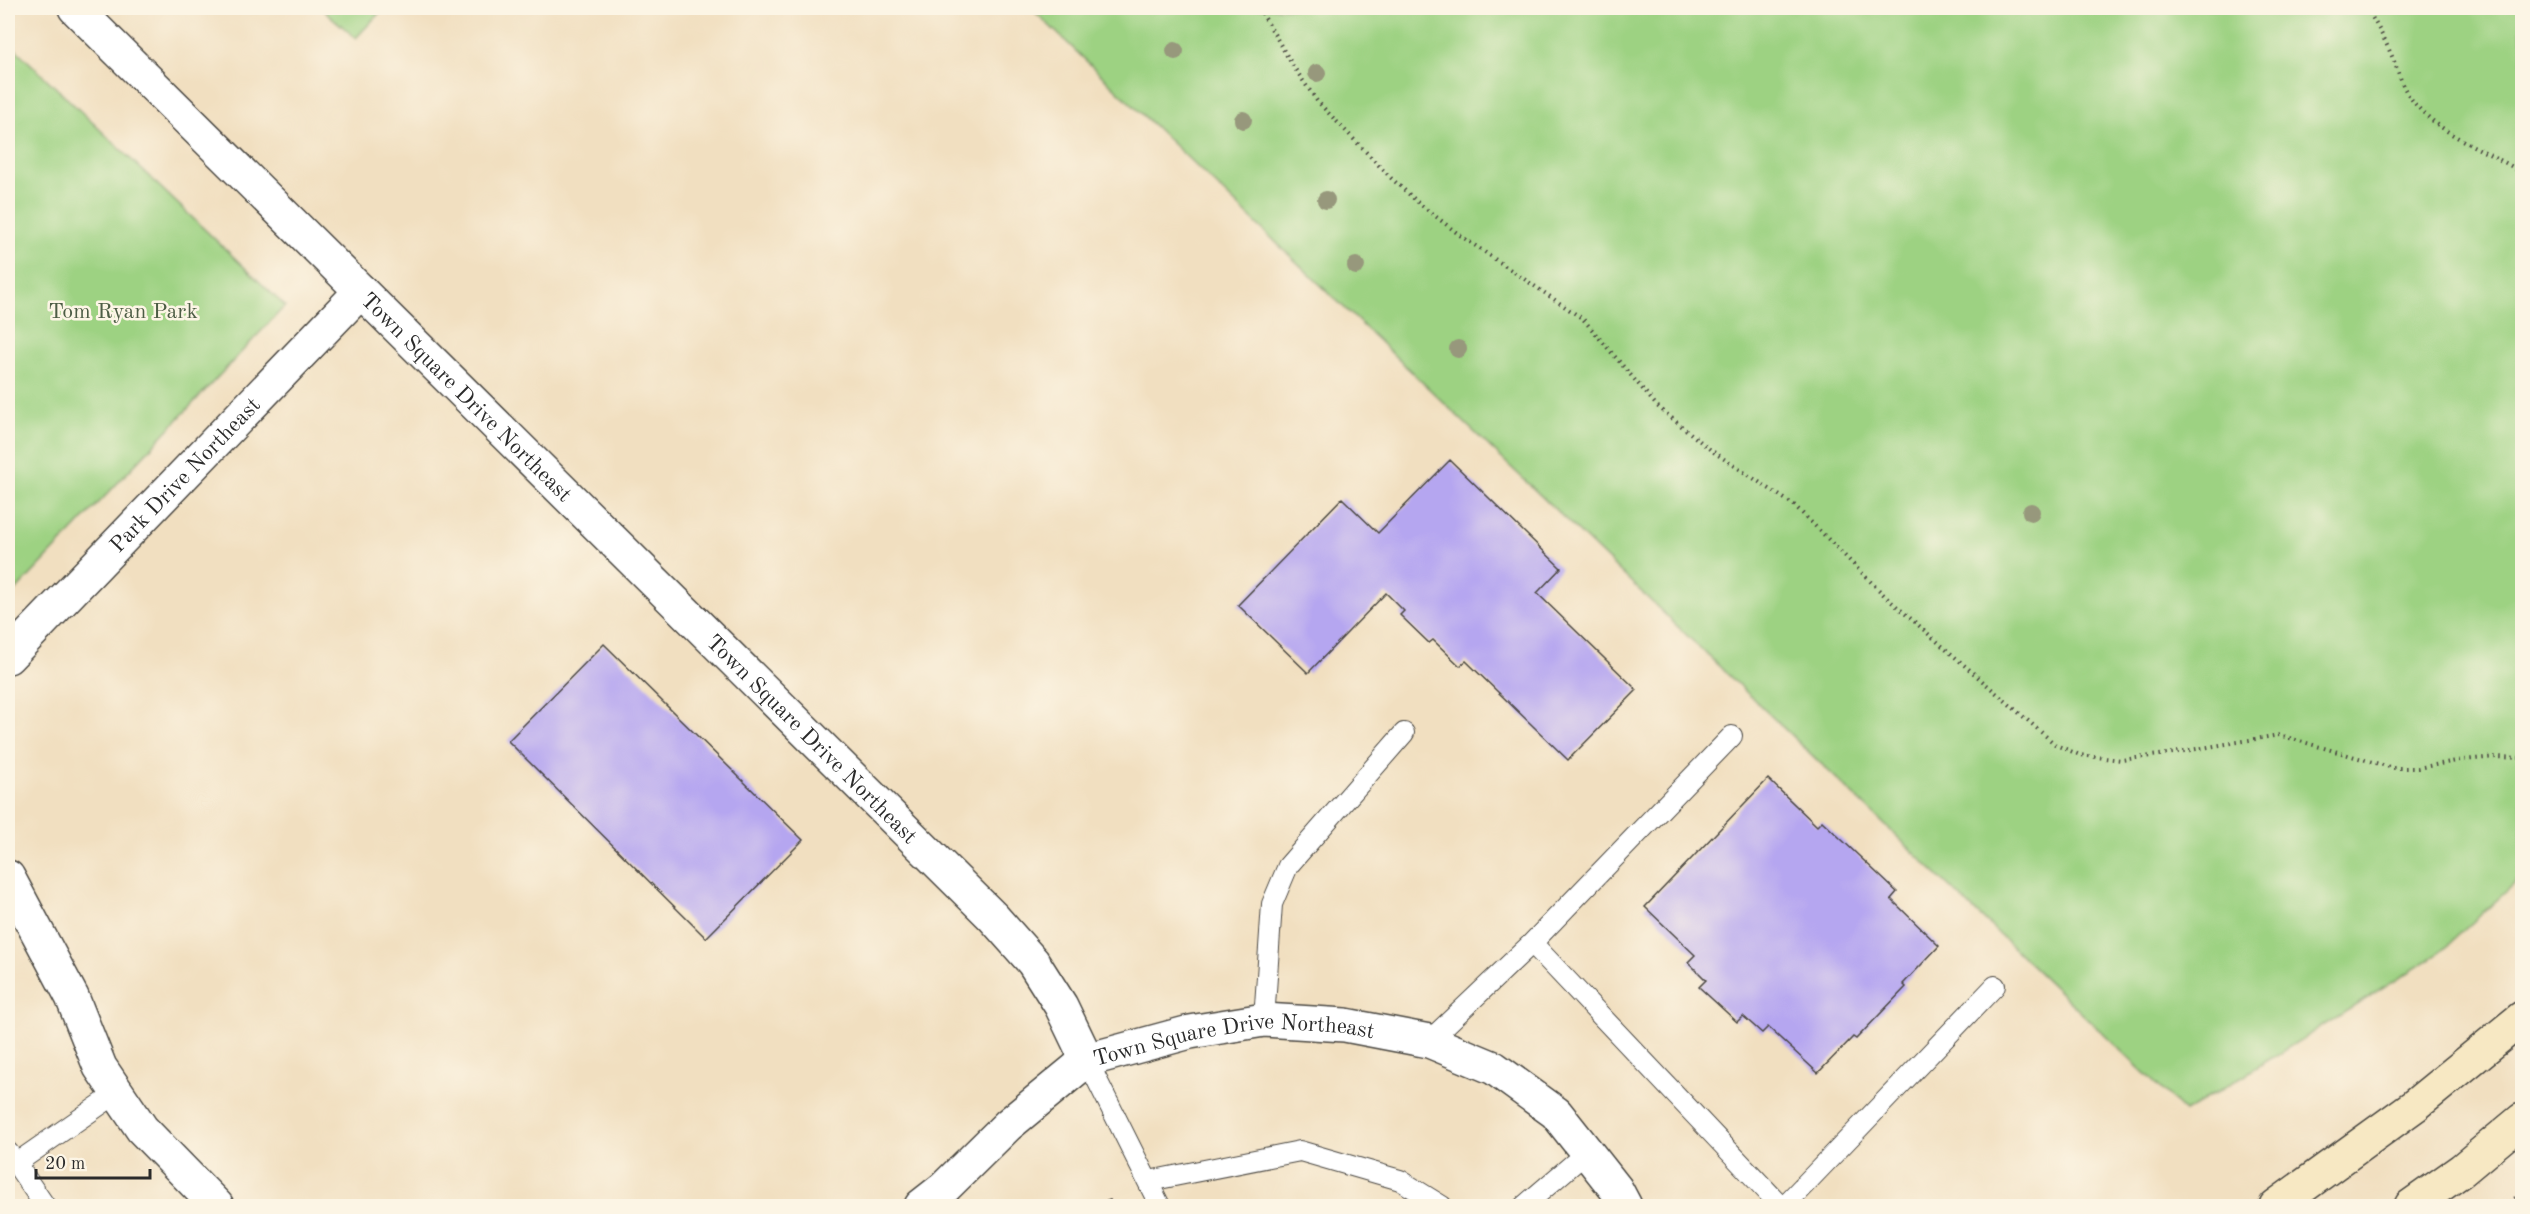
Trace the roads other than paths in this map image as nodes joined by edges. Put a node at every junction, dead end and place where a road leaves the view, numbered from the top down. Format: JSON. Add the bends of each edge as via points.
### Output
{"nodes":[{"id":1,"x":75,"y":8,"type":"edge"},
{"id":2,"x":361,"y":291,"type":"junction"},
{"id":3,"x":8,"y":657,"type":"edge"},
{"id":4,"x":1404,"y":733,"type":"dead end"},
{"id":5,"x":1732,"y":736,"type":"dead end"},
{"id":6,"x":8,"y":877,"type":"edge"},
{"id":7,"x":1532,"y":943,"type":"junction"},
{"id":8,"x":1995,"y":986,"type":"dead end"},
{"id":9,"x":2523,"y":1018,"type":"edge"},
{"id":10,"x":1263,"y":1020,"type":"junction"},
{"id":11,"x":1429,"y":1041,"type":"junction"},
{"id":12,"x":1087,"y":1060,"type":"junction"},
{"id":13,"x":117,"y":1093,"type":"junction"},
{"id":14,"x":2523,"y":1120,"type":"edge"},
{"id":15,"x":1587,"y":1152,"type":"junction"},
{"id":16,"x":11,"y":1158,"type":"edge"},
{"id":17,"x":1149,"y":1180,"type":"junction"},
{"id":18,"x":45,"y":1206,"type":"edge"},
{"id":19,"x":217,"y":1206,"type":"edge"},
{"id":20,"x":921,"y":1206,"type":"edge"},
{"id":21,"x":1160,"y":1206,"type":"edge"},
{"id":22,"x":1442,"y":1206,"type":"edge"},
{"id":23,"x":1524,"y":1206,"type":"edge"},
{"id":24,"x":1625,"y":1206,"type":"edge"},
{"id":25,"x":1782,"y":1206,"type":"edge"},
{"id":26,"x":2276,"y":1206,"type":"edge"},
{"id":27,"x":2411,"y":1206,"type":"edge"}],
"edges":[{"from":1,"to":2,"type":"street","name":"Town Square Drive Northeast"},
{"from":2,"to":3,"type":"street","name":"Park Drive Northeast"},
{"from":2,"to":12,"type":"street","name":"Town Square Drive Northeast","via":[[993,917],[1033,962],[1061,1006]]},
{"from":4,"to":10,"type":"lane","via":[[1288,866],[1272,904]]},
{"from":5,"to":7,"type":"lane"},
{"from":6,"to":13,"type":"street","via":[[72,997],[100,1067]]},
{"from":7,"to":11,"type":"lane"},
{"from":7,"to":25,"type":"lane"},
{"from":8,"to":25,"type":"lane"},
{"from":9,"to":26,"type":"main road","via":[[2414,1106]]},
{"from":10,"to":11,"type":"street","name":"Town Square Drive Northeast","via":[[1345,1025]]},
{"from":10,"to":12,"type":"street","name":"Town Square Drive Northeast","via":[[1190,1032]]},
{"from":11,"to":15,"type":"street","name":"Town Square Drive Northeast","via":[[1494,1068],[1556,1113]]},
{"from":12,"to":17,"type":"lane"},
{"from":12,"to":20,"type":"street","via":[[1008,1125]]},
{"from":13,"to":16,"type":"lane"},
{"from":13,"to":19,"type":"street","via":[[142,1129]]},
{"from":14,"to":27,"type":"main road","via":[[2463,1170]]},
{"from":15,"to":23,"type":"lane"},
{"from":15,"to":24,"type":"street","name":"Town Square Drive Northeast"},
{"from":16,"to":18,"type":"lane"},
{"from":17,"to":21,"type":"lane"},
{"from":17,"to":22,"type":"lane","via":[[1300,1151],[1400,1180]]}]}
